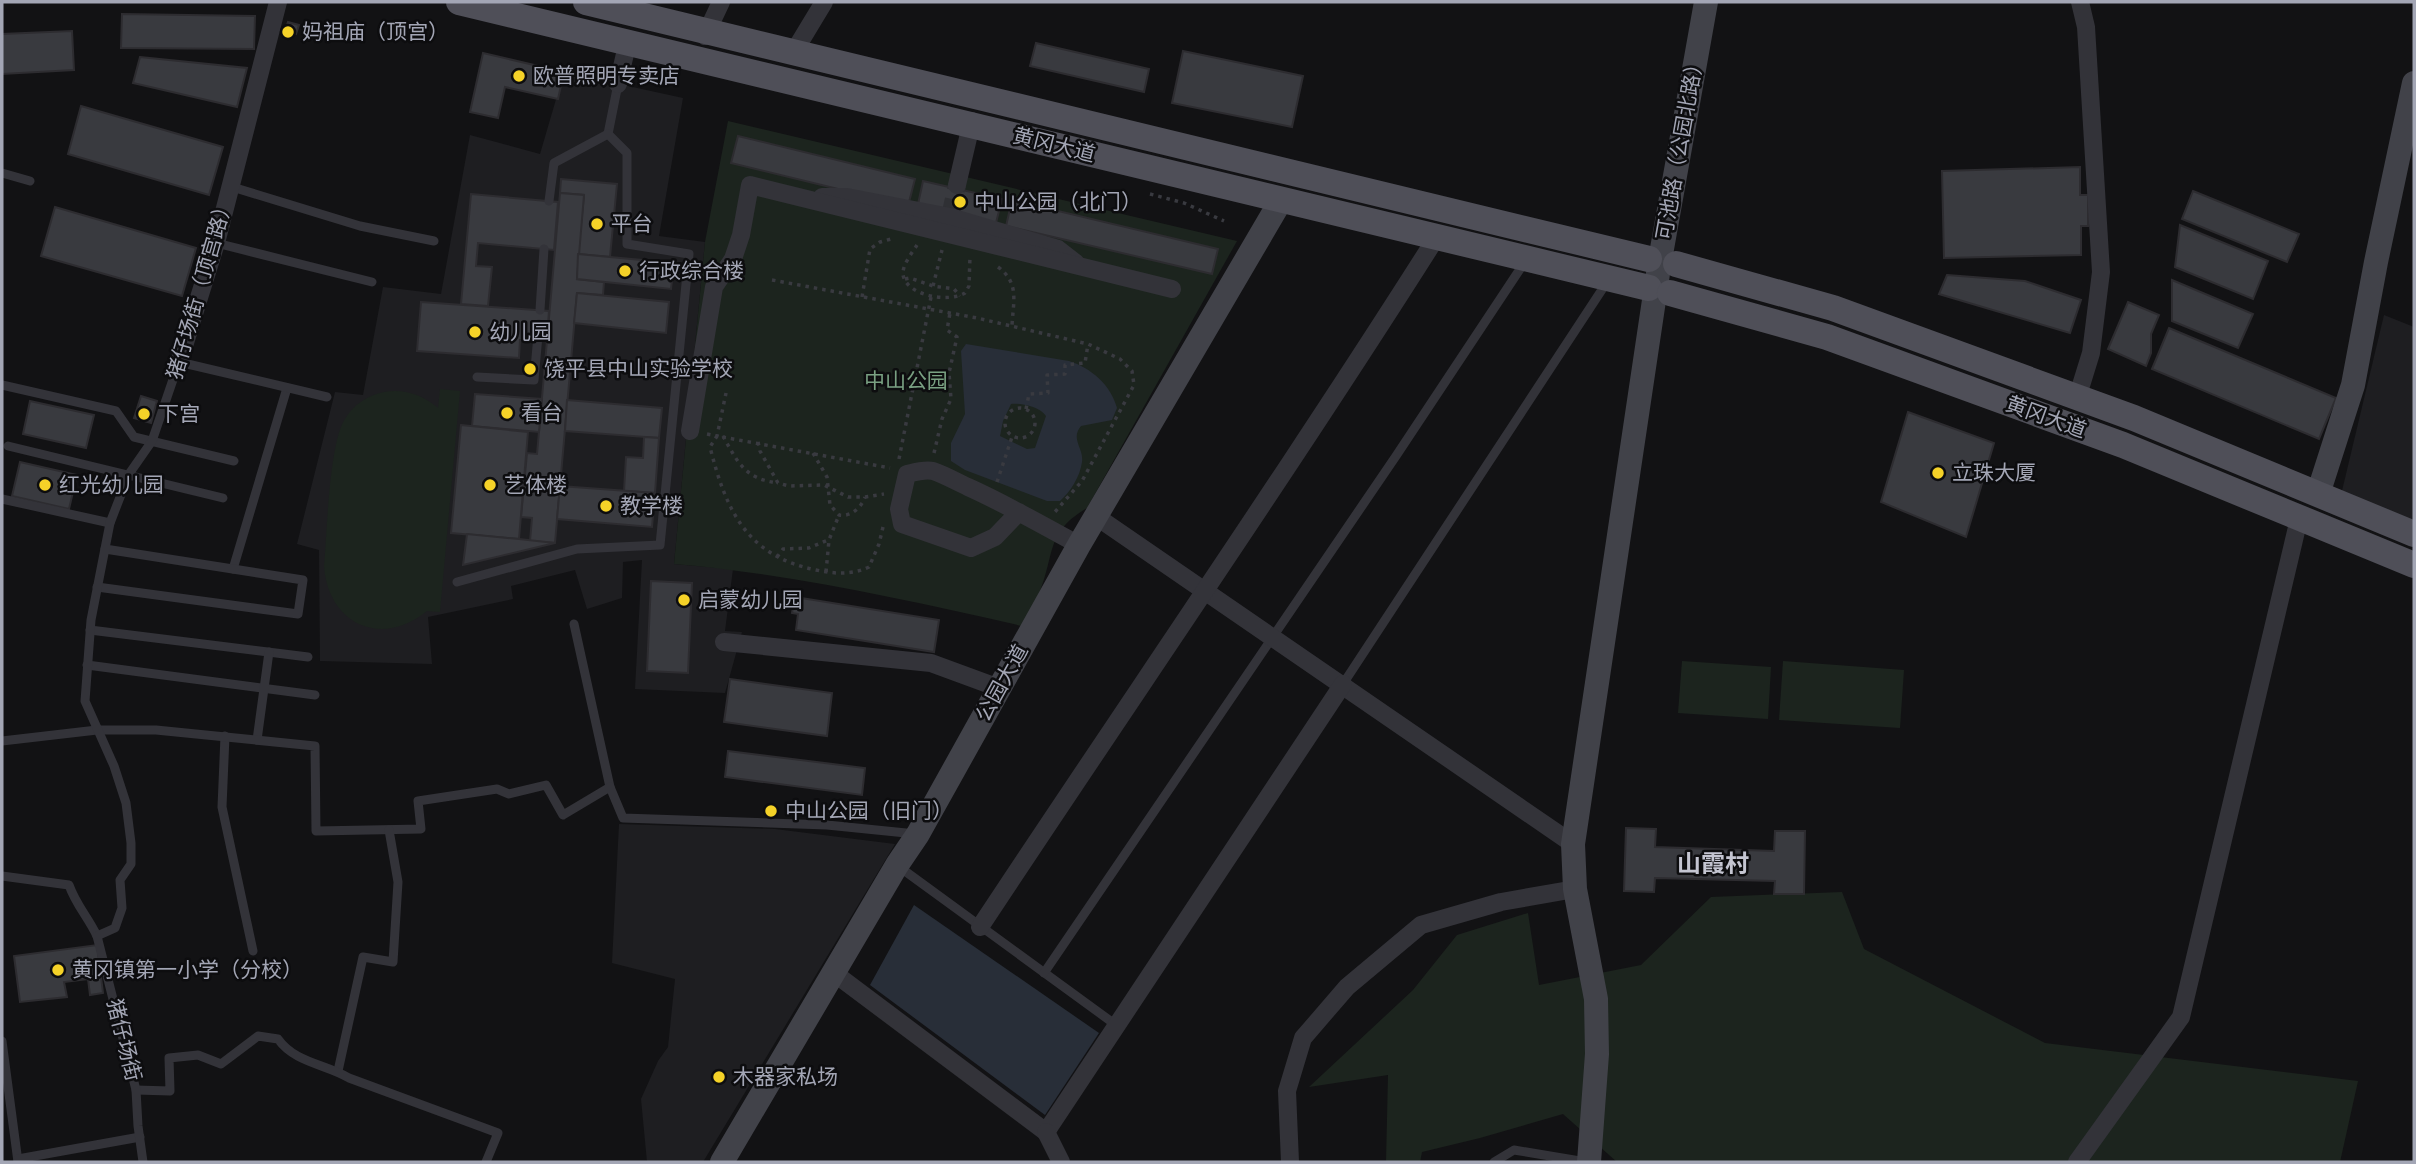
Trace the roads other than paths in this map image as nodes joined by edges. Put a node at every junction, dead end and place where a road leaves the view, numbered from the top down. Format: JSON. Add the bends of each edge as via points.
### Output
{"nodes":[{"id":1,"x":278,"y":2,"type":"edge"},
{"id":2,"x":459,"y":2,"type":"edge"},
{"id":3,"x":586,"y":2,"type":"edge"},
{"id":4,"x":721,"y":2,"type":"edge"},
{"id":5,"x":824,"y":2,"type":"edge"},
{"id":6,"x":1689,"y":2,"type":"edge"},
{"id":7,"x":1706,"y":2,"type":"edge"},
{"id":8,"x":2080,"y":2,"type":"edge"},
{"id":9,"x":705,"y":36,"type":"dead end"},
{"id":10,"x":628,"y":41,"type":"dead end"},
{"id":11,"x":792,"y":55,"type":"dead end"},
{"id":12,"x":2414,"y":83,"type":"edge"},
{"id":13,"x":618,"y":84,"type":"joint"},
{"id":14,"x":972,"y":121,"type":"dead end"},
{"id":15,"x":608,"y":134,"type":"junction"},
{"id":16,"x":2,"y":173,"type":"edge"},
{"id":17,"x":30,"y":181,"type":"dead end"},
{"id":18,"x":957,"y":185,"type":"tunnel mouth"},
{"id":19,"x":229,"y":186,"type":"junction"},
{"id":20,"x":797,"y":197,"type":"junction"},
{"id":21,"x":549,"y":201,"type":"dead end"},
{"id":22,"x":1279,"y":202,"type":"dead end"},
{"id":23,"x":1436,"y":238,"type":"dead end"},
{"id":24,"x":434,"y":241,"type":"dead end"},
{"id":25,"x":216,"y":243,"type":"junction"},
{"id":26,"x":544,"y":249,"type":"dead end"},
{"id":27,"x":1527,"y":259,"type":"dead end"},
{"id":28,"x":1649,"y":259,"type":"dead end"},
{"id":29,"x":1676,"y":264,"type":"dead end"},
{"id":30,"x":1084,"y":269,"type":"junction"},
{"id":31,"x":1608,"y":279,"type":"dead end"},
{"id":32,"x":372,"y":282,"type":"dead end"},
{"id":33,"x":1172,"y":289,"type":"dead end"},
{"id":34,"x":1654,"y":290,"type":"junction"},
{"id":35,"x":540,"y":310,"type":"dead end"},
{"id":36,"x":539,"y":324,"type":"dead end"},
{"id":37,"x":179,"y":362,"type":"junction"},
{"id":38,"x":477,"y":377,"type":"dead end"},
{"id":39,"x":2,"y":385,"type":"edge"},
{"id":40,"x":286,"y":388,"type":"junction"},
{"id":41,"x":2078,"y":395,"type":"dead end"},
{"id":42,"x":327,"y":397,"type":"dead end"},
{"id":43,"x":690,"y":431,"type":"dead end"},
{"id":44,"x":152,"y":441,"type":"junction"},
{"id":45,"x":8,"y":446,"type":"dead end"},
{"id":46,"x":234,"y":461,"type":"dead end"},
{"id":47,"x":129,"y":474,"type":"junction"},
{"id":48,"x":2318,"y":494,"type":"dead end"},
{"id":49,"x":223,"y":498,"type":"dead end"},
{"id":50,"x":2,"y":499,"type":"edge"},
{"id":51,"x":1019,"y":512,"type":"junction"},
{"id":52,"x":1097,"y":517,"type":"junction"},
{"id":53,"x":110,"y":523,"type":"junction"},
{"id":54,"x":2298,"y":523,"type":"dead end"},
{"id":55,"x":2414,"y":534,"type":"edge"},
{"id":56,"x":1079,"y":545,"type":"junction"},
{"id":57,"x":105,"y":549,"type":"junction"},
{"id":58,"x":2414,"y":565,"type":"edge"},
{"id":59,"x":233,"y":569,"type":"junction"},
{"id":60,"x":457,"y":582,"type":"dead end"},
{"id":61,"x":97,"y":587,"type":"junction"},
{"id":62,"x":1204,"y":589,"type":"junction"},
{"id":63,"x":575,"y":624,"type":"dead end"},
{"id":64,"x":90,"y":630,"type":"junction"},
{"id":65,"x":1273,"y":636,"type":"junction"},
{"id":66,"x":723,"y":642,"type":"dead end"},
{"id":67,"x":269,"y":652,"type":"junction"},
{"id":68,"x":308,"y":657,"type":"dead end"},
{"id":69,"x":88,"y":666,"type":"junction"},
{"id":70,"x":1343,"y":684,"type":"junction"},
{"id":71,"x":264,"y":688,"type":"junction"},
{"id":72,"x":999,"y":688,"type":"junction"},
{"id":73,"x":315,"y":695,"type":"dead end"},
{"id":74,"x":97,"y":730,"type":"junction"},
{"id":75,"x":225,"y":736,"type":"junction"},
{"id":76,"x":257,"y":740,"type":"junction"},
{"id":77,"x":2,"y":741,"type":"edge"},
{"id":78,"x":610,"y":787,"type":"junction"},
{"id":79,"x":389,"y":830,"type":"junction"},
{"id":80,"x":918,"y":834,"type":"junction"},
{"id":81,"x":1573,"y":844,"type":"junction"},
{"id":82,"x":897,"y":864,"type":"junction"},
{"id":83,"x":2,"y":876,"type":"edge"},
{"id":84,"x":1574,"y":888,"type":"junction"},
{"id":85,"x":980,"y":926,"type":"junction"},
{"id":86,"x":97,"y":936,"type":"junction"},
{"id":87,"x":253,"y":951,"type":"dead end"},
{"id":88,"x":834,"y":973,"type":"junction"},
{"id":89,"x":1044,"y":973,"type":"junction"},
{"id":90,"x":1116,"y":1025,"type":"junction"},
{"id":91,"x":2,"y":1041,"type":"edge"},
{"id":92,"x":338,"y":1071,"type":"junction"},
{"id":93,"x":4,"y":1077,"type":"edge"},
{"id":94,"x":136,"y":1090,"type":"junction"},
{"id":95,"x":1046,"y":1132,"type":"junction"},
{"id":96,"x":140,"y":1137,"type":"junction"},
{"id":97,"x":1526,"y":1157,"type":"edge"},
{"id":98,"x":18,"y":1161,"type":"edge"},
{"id":99,"x":143,"y":1162,"type":"edge"},
{"id":100,"x":486,"y":1162,"type":"edge"},
{"id":101,"x":722,"y":1162,"type":"edge"},
{"id":102,"x":1061,"y":1162,"type":"edge"},
{"id":103,"x":1290,"y":1162,"type":"edge"},
{"id":104,"x":1494,"y":1162,"type":"edge"},
{"id":105,"x":1589,"y":1162,"type":"edge"},
{"id":106,"x":2077,"y":1162,"type":"edge"}],
"edges":[{"from":1,"to":19,"type":"street","name":"猪仔场街（顶宫路）"},
{"from":2,"to":34,"type":"main road","name":"黄冈大道"},
{"from":3,"to":28,"type":"main road","name":"黄冈大道"},
{"from":4,"to":9,"type":"street"},
{"from":5,"to":11,"type":"street"},
{"from":6,"to":34,"type":"main road","name":"可池路（公园北路）"},
{"from":7,"to":34,"type":"main road","name":"可池路（公园北路）"},
{"from":8,"to":41,"type":"street","via":[[2086,27],[2101,272],[2091,353]]},
{"from":10,"to":13,"type":"street"},
{"from":12,"to":48,"type":"main road","via":[[2353,385]]},
{"from":13,"to":15,"type":"lane"},
{"from":14,"to":18,"type":"street"},
{"from":15,"to":21,"type":"lane","via":[[554,163]]},
{"from":15,"to":60,"type":"lane","via":[[627,153],[627,244],[689,254],[660,545],[577,549]]},
{"from":16,"to":17,"type":"lane"},
{"from":19,"to":24,"type":"lane","via":[[360,226]]},
{"from":19,"to":25,"type":"street","name":"猪仔场街（顶宫路）"},
{"from":20,"to":30,"type":"street"},
{"from":20,"to":30,"type":"street","via":[[847,197],[950,217],[1058,249]]},
{"from":20,"to":43,"type":"street","via":[[750,185],[733,259],[714,287]]},
{"from":22,"to":52,"type":"main road","name":"公园大道"},
{"from":23,"to":62,"type":"street","via":[[1330,405]]},
{"from":25,"to":32,"type":"lane"},
{"from":25,"to":37,"type":"street","name":"猪仔场街（顶宫路）"},
{"from":26,"to":35,"type":"lane"},
{"from":27,"to":65,"type":"lane"},
{"from":29,"to":55,"type":"main road","name":"黄冈大道","via":[[1833,308],[2134,418]]},
{"from":30,"to":33,"type":"street"},
{"from":31,"to":70,"type":"lane"},
{"from":34,"to":58,"type":"main road","name":"黄冈大道","via":[[1866,351],[2123,445]]},
{"from":34,"to":81,"type":"main road"},
{"from":36,"to":38,"type":"lane","via":[[534,380]]},
{"from":37,"to":40,"type":"lane"},
{"from":37,"to":44,"type":"lane","name":"猪仔场街（顶宫路）"},
{"from":39,"to":44,"type":"lane","via":[[116,411],[134,437]]},
{"from":40,"to":42,"type":"lane"},
{"from":40,"to":59,"type":"lane"},
{"from":44,"to":46,"type":"lane"},
{"from":44,"to":47,"type":"lane","name":"猪仔场街（顶宫路）"},
{"from":45,"to":47,"type":"lane"},
{"from":47,"to":49,"type":"lane"},
{"from":47,"to":53,"type":"lane","name":"猪仔场街（顶宫路）"},
{"from":50,"to":53,"type":"lane"},
{"from":51,"to":51,"type":"street","via":[[995,537],[971,548],[902,524],[899,509],[907,474],[931,470]]},
{"from":51,"to":56,"type":"street"},
{"from":52,"to":56,"type":"main road","name":"公园大道"},
{"from":52,"to":62,"type":"street"},
{"from":53,"to":57,"type":"lane","name":"猪仔场街（顶宫路）"},
{"from":54,"to":106,"type":"street","via":[[2181,1017]]},
{"from":56,"to":72,"type":"main road","name":"公园大道"},
{"from":57,"to":59,"type":"lane"},
{"from":57,"to":61,"type":"lane","name":"猪仔场街（顶宫路）"},
{"from":59,"to":61,"type":"lane","via":[[303,580],[298,614]]},
{"from":61,"to":64,"type":"lane","name":"猪仔场街（顶宫路）"},
{"from":62,"to":65,"type":"street"},
{"from":62,"to":85,"type":"street"},
{"from":63,"to":78,"type":"lane"},
{"from":64,"to":67,"type":"lane"},
{"from":64,"to":69,"type":"lane","name":"猪仔场街（顶宫路）"},
{"from":65,"to":70,"type":"street"},
{"from":65,"to":89,"type":"lane"},
{"from":66,"to":72,"type":"street","via":[[931,663]]},
{"from":67,"to":68,"type":"lane"},
{"from":67,"to":71,"type":"lane"},
{"from":69,"to":71,"type":"lane"},
{"from":69,"to":74,"type":"lane","name":"猪仔场街（顶宫路）","via":[[85,701]]},
{"from":70,"to":81,"type":"street"},
{"from":70,"to":90,"type":"street"},
{"from":71,"to":73,"type":"lane"},
{"from":71,"to":76,"type":"lane"},
{"from":72,"to":80,"type":"main road","name":"公园大道"},
{"from":74,"to":75,"type":"lane"},
{"from":74,"to":77,"type":"lane"},
{"from":74,"to":86,"type":"lane","via":[[126,803],[131,843],[131,864],[120,880],[122,908],[115,928]]},
{"from":75,"to":76,"type":"lane"},
{"from":75,"to":87,"type":"lane","via":[[222,807]]},
{"from":76,"to":79,"type":"lane","via":[[315,746],[316,831]]},
{"from":78,"to":79,"type":"lane","via":[[563,815],[546,785],[509,794],[497,789],[418,801],[421,829]]},
{"from":78,"to":80,"type":"lane","via":[[623,818],[827,825]]},
{"from":79,"to":92,"type":"lane","via":[[398,882],[393,962],[363,957]]},
{"from":80,"to":82,"type":"main road","name":"公园大道"},
{"from":81,"to":84,"type":"main road"},
{"from":82,"to":85,"type":"lane"},
{"from":82,"to":88,"type":"main road","name":"公园大道"},
{"from":83,"to":86,"type":"lane","name":"猪仔场街","via":[[69,885]]},
{"from":84,"to":103,"type":"street","via":[[1501,902],[1422,925],[1347,987],[1303,1038],[1287,1091]]},
{"from":84,"to":105,"type":"main road","via":[[1596,999]]},
{"from":85,"to":89,"type":"lane"},
{"from":86,"to":94,"type":"lane","name":"猪仔场街"},
{"from":88,"to":95,"type":"street"},
{"from":88,"to":101,"type":"main road","name":"公园大道"},
{"from":89,"to":90,"type":"lane"},
{"from":90,"to":95,"type":"street"},
{"from":91,"to":93,"type":"lane"},
{"from":92,"to":94,"type":"lane","via":[[313,1064],[285,1049],[278,1039],[258,1036],[221,1064],[198,1055],[169,1058],[170,1091]]},
{"from":92,"to":100,"type":"lane","via":[[498,1133]]},
{"from":93,"to":98,"type":"lane"},
{"from":94,"to":96,"type":"lane","name":"猪仔场街"},
{"from":95,"to":102,"type":"street"},
{"from":96,"to":98,"type":"lane"},
{"from":96,"to":99,"type":"lane","name":"猪仔场街"},
{"from":97,"to":104,"type":"lane","via":[[1514,1150]]},
{"from":97,"to":105,"type":"lane"}]}
